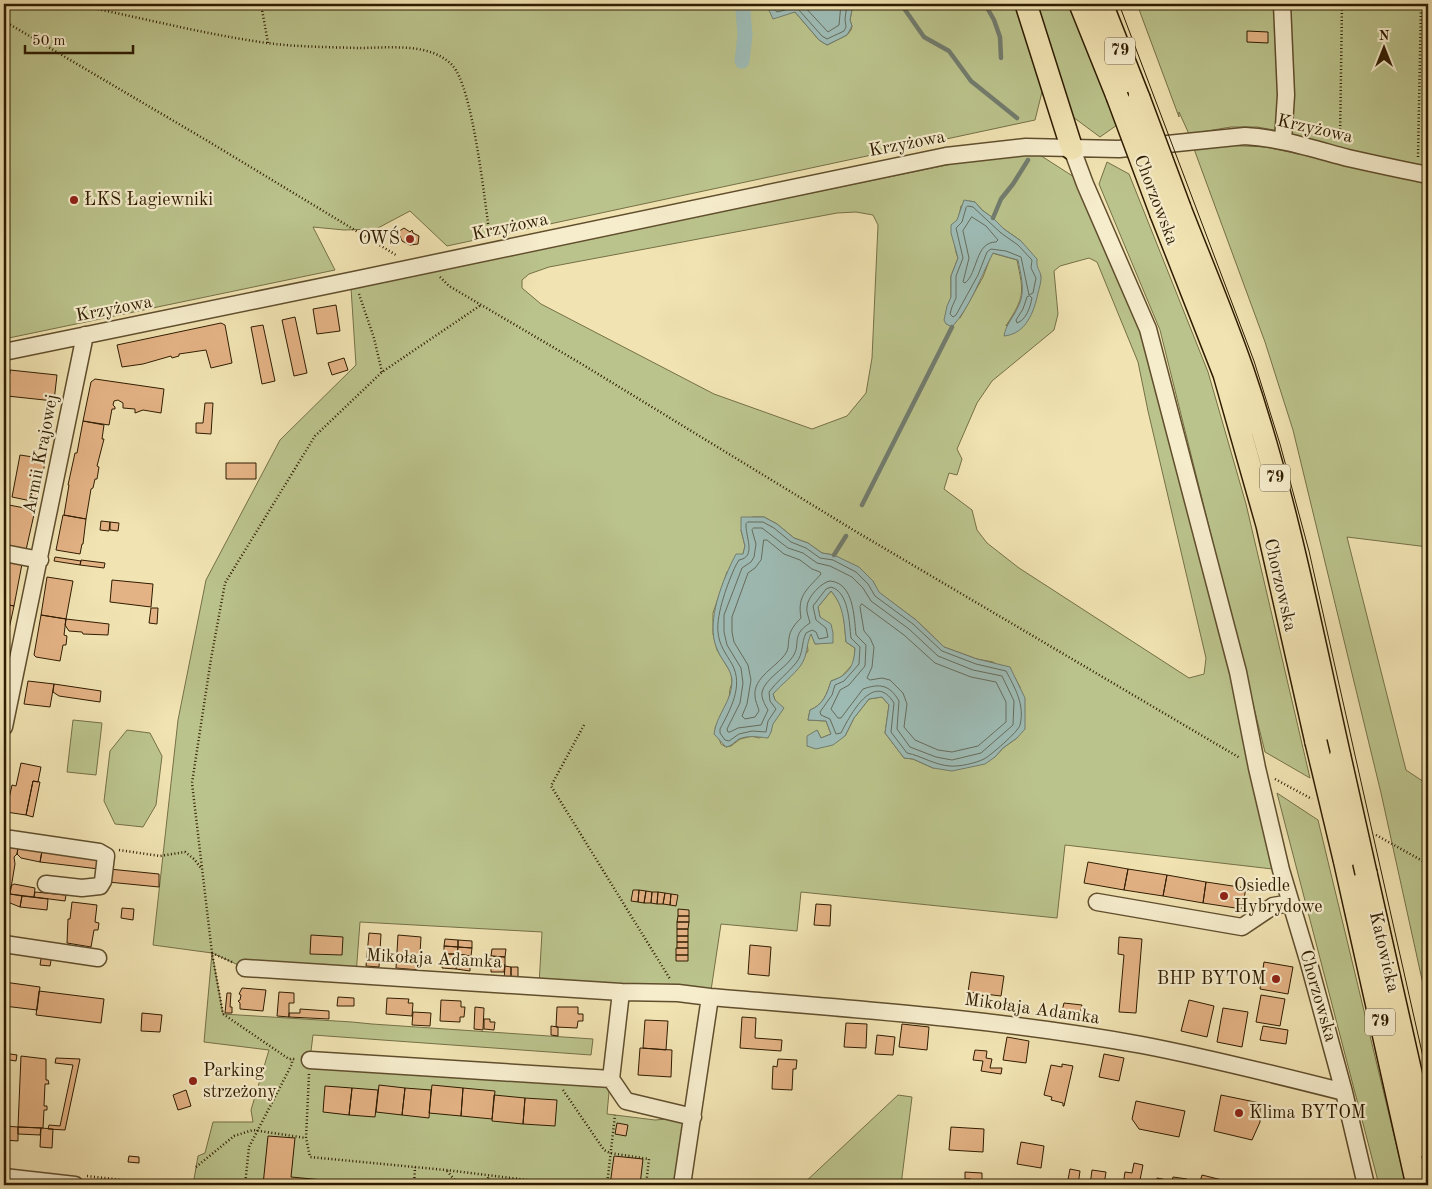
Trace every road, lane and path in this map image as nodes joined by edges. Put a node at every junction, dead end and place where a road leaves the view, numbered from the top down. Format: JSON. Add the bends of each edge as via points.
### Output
{"nodes":[{"id":1,"x":74,"y":4,"type":"edge"},
{"id":2,"x":261,"y":4,"type":"edge"},
{"id":3,"x":1026,"y":4,"type":"edge"},
{"id":4,"x":1080,"y":4,"type":"edge"},
{"id":5,"x":1102,"y":4,"type":"edge"},
{"id":6,"x":1282,"y":4,"type":"edge"},
{"id":7,"x":1342,"y":4,"type":"edge"},
{"id":8,"x":1421,"y":4,"type":"edge"},
{"id":9,"x":4,"y":21,"type":"edge"},
{"id":10,"x":268,"y":43,"type":"junction"},
{"id":11,"x":1283,"y":141,"type":"junction"},
{"id":12,"x":1072,"y":148,"type":"junction"},
{"id":13,"x":1340,"y":155,"type":"junction"},
{"id":14,"x":1422,"y":174,"type":"edge"},
{"id":15,"x":1171,"y":211,"type":"junction"},
{"id":16,"x":492,"y":252,"type":"junction"},
{"id":17,"x":437,"y":263,"type":"junction"},
{"id":18,"x":417,"y":267,"type":"junction"},
{"id":19,"x":354,"y":280,"type":"junction"},
{"id":20,"x":482,"y":304,"type":"junction"},
{"id":21,"x":85,"y":335,"type":"junction"},
{"id":22,"x":4,"y":352,"type":"edge"},
{"id":23,"x":382,"y":372,"type":"junction"},
{"id":24,"x":4,"y":553,"type":"edge"},
{"id":25,"x":40,"y":560,"type":"junction"},
{"id":26,"x":11,"y":655,"type":"edge"},
{"id":27,"x":584,"y":724,"type":"dead end"},
{"id":28,"x":4,"y":728,"type":"edge"},
{"id":29,"x":1257,"y":768,"type":"junction"},
{"id":30,"x":1308,"y":797,"type":"dead end"},
{"id":31,"x":4,"y":838,"type":"edge"},
{"id":32,"x":1396,"y":846,"type":"dead end"},
{"id":33,"x":185,"y":852,"type":"dead end"},
{"id":34,"x":1428,"y":864,"type":"edge"},
{"id":35,"x":202,"y":869,"type":"junction"},
{"id":36,"x":1366,"y":873,"type":"joint"},
{"id":37,"x":46,"y":884,"type":"dead end"},
{"id":38,"x":1097,"y":902,"type":"dead end"},
{"id":39,"x":1291,"y":903,"type":"junction"},
{"id":40,"x":4,"y":944,"type":"edge"},
{"id":41,"x":212,"y":953,"type":"junction"},
{"id":42,"x":98,"y":958,"type":"dead end"},
{"id":43,"x":245,"y":968,"type":"joint"},
{"id":44,"x":621,"y":992,"type":"junction"},
{"id":45,"x":678,"y":993,"type":"junction"},
{"id":46,"x":710,"y":997,"type":"junction"},
{"id":47,"x":310,"y":1060,"type":"joint"},
{"id":48,"x":611,"y":1079,"type":"junction"},
{"id":49,"x":562,"y":1089,"type":"dead end"},
{"id":50,"x":1344,"y":1092,"type":"junction"},
{"id":51,"x":615,"y":1115,"type":"dead end"},
{"id":52,"x":693,"y":1117,"type":"junction"},
{"id":53,"x":256,"y":1132,"type":"junction"},
{"id":54,"x":306,"y":1138,"type":"junction"},
{"id":55,"x":1428,"y":1148,"type":"edge"},
{"id":56,"x":610,"y":1153,"type":"junction"},
{"id":57,"x":196,"y":1167,"type":"dead end"},
{"id":58,"x":415,"y":1167,"type":"junction"},
{"id":59,"x":446,"y":1170,"type":"junction"},
{"id":60,"x":489,"y":1176,"type":"junction"},
{"id":61,"x":4,"y":1177,"type":"edge"},
{"id":62,"x":75,"y":1185,"type":"edge"},
{"id":63,"x":245,"y":1185,"type":"edge"},
{"id":64,"x":414,"y":1185,"type":"edge"},
{"id":65,"x":459,"y":1185,"type":"edge"},
{"id":66,"x":486,"y":1185,"type":"edge"},
{"id":67,"x":568,"y":1185,"type":"edge"},
{"id":68,"x":606,"y":1185,"type":"edge"},
{"id":69,"x":646,"y":1185,"type":"edge"},
{"id":70,"x":682,"y":1185,"type":"edge"},
{"id":71,"x":1366,"y":1185,"type":"edge"},
{"id":72,"x":1417,"y":1185,"type":"edge"}],
"edges":[{"from":1,"to":10,"type":"path"},
{"from":2,"to":10,"type":"path"},
{"from":3,"to":12,"type":"main road"},
{"from":4,"to":15,"type":"main road","name":"Chorzowska","number":"79","bridge":true,"via":[[1117,96]]},
{"from":5,"to":15,"type":"main road","name":"Chorzowska","number":"79","bridge":true,"via":[[1138,98]]},
{"from":6,"to":11,"type":"street","via":[[1286,95]]},
{"from":7,"to":13,"type":"path"},
{"from":8,"to":14,"type":"path"},
{"from":9,"to":18,"type":"path"},
{"from":10,"to":16,"type":"path","via":[[420,49],[439,54],[454,66],[469,107]]},
{"from":11,"to":12,"type":"street","name":"Krzyżowa","via":[[1231,136],[1119,149]]},
{"from":11,"to":13,"type":"street","name":"Krzyżowa"},
{"from":12,"to":16,"type":"street","name":"Krzyżowa","via":[[1026,147],[905,164]]},
{"from":12,"to":29,"type":"street","name":"Chorzowska","via":[[1148,329],[1238,672]]},
{"from":13,"to":14,"type":"street","name":"Krzyżowa"},
{"from":15,"to":36,"type":"main road","name":"Chorzowska","number":"79","bridge":true,"via":[[1243,370],[1261,430],[1287,521]]},
{"from":15,"to":72,"type":"main road","name":"Chorzowska","number":"79","bridge":true,"via":[[1227,383],[1267,525]]},
{"from":16,"to":17,"type":"street","name":"Krzyżowa"},
{"from":17,"to":18,"type":"street","name":"Krzyżowa"},
{"from":17,"to":20,"type":"path","via":[[444,282]]},
{"from":18,"to":19,"type":"street","name":"Krzyżowa"},
{"from":19,"to":21,"type":"street","name":"Krzyżowa"},
{"from":19,"to":23,"type":"path"},
{"from":20,"to":23,"type":"path"},
{"from":20,"to":29,"type":"path","via":[[855,531]]},
{"from":21,"to":22,"type":"street","name":"Krzyżowa"},
{"from":21,"to":25,"type":"street","name":"Armii Krajowej"},
{"from":23,"to":35,"type":"path","via":[[315,436],[225,583],[192,783]]},
{"from":24,"to":25,"type":"street"},
{"from":25,"to":26,"type":"street","name":"Armii Krajowej"},
{"from":26,"to":28,"type":"street","name":"Armii Krajowej"},
{"from":27,"to":45,"type":"path","via":[[552,786]]},
{"from":29,"to":30,"type":"path"},
{"from":29,"to":39,"type":"street","name":"Chorzowska"},
{"from":31,"to":37,"type":"street","via":[[99,852],[106,856],[100,886],[82,888]]},
{"from":32,"to":34,"type":"path"},
{"from":33,"to":35,"type":"path"},
{"from":35,"to":41,"type":"path"},
{"from":36,"to":55,"type":"main road","name":"Katowicka","number":"79"},
{"from":38,"to":39,"type":"street","via":[[1242,927],[1273,906]]},
{"from":39,"to":50,"type":"street","name":"Chorzowska"},
{"from":40,"to":42,"type":"street"},
{"from":41,"to":43,"type":"path"},
{"from":41,"to":53,"type":"path","via":[[223,1014],[292,1059]]},
{"from":43,"to":44,"type":"street","name":"Mikołaja Adamka"},
{"from":44,"to":45,"type":"street","name":"Mikołaja Adamka"},
{"from":44,"to":48,"type":"street"},
{"from":45,"to":46,"type":"street","name":"Mikołaja Adamka"},
{"from":46,"to":50,"type":"street","name":"Mikołaja Adamka","via":[[873,1010],[1042,1029],[1142,1045]]},
{"from":46,"to":52,"type":"street"},
{"from":47,"to":48,"type":"street"},
{"from":47,"to":54,"type":"path"},
{"from":48,"to":52,"type":"street","via":[[626,1101]]},
{"from":49,"to":56,"type":"path","via":[[604,1150]]},
{"from":50,"to":71,"type":"street","name":"Chorzowska"},
{"from":51,"to":56,"type":"path"},
{"from":52,"to":70,"type":"street"},
{"from":53,"to":54,"type":"path"},
{"from":53,"to":57,"type":"path","via":[[253,1130],[234,1136]]},
{"from":53,"to":63,"type":"path","via":[[249,1147]]},
{"from":54,"to":58,"type":"path","via":[[310,1157]]},
{"from":56,"to":68,"type":"path"},
{"from":56,"to":69,"type":"path","via":[[649,1159]]},
{"from":58,"to":59,"type":"path"},
{"from":58,"to":64,"type":"path"},
{"from":59,"to":60,"type":"path"},
{"from":59,"to":65,"type":"path"},
{"from":60,"to":66,"type":"path"},
{"from":60,"to":67,"type":"path"},
{"from":61,"to":62,"type":"street"}]}
